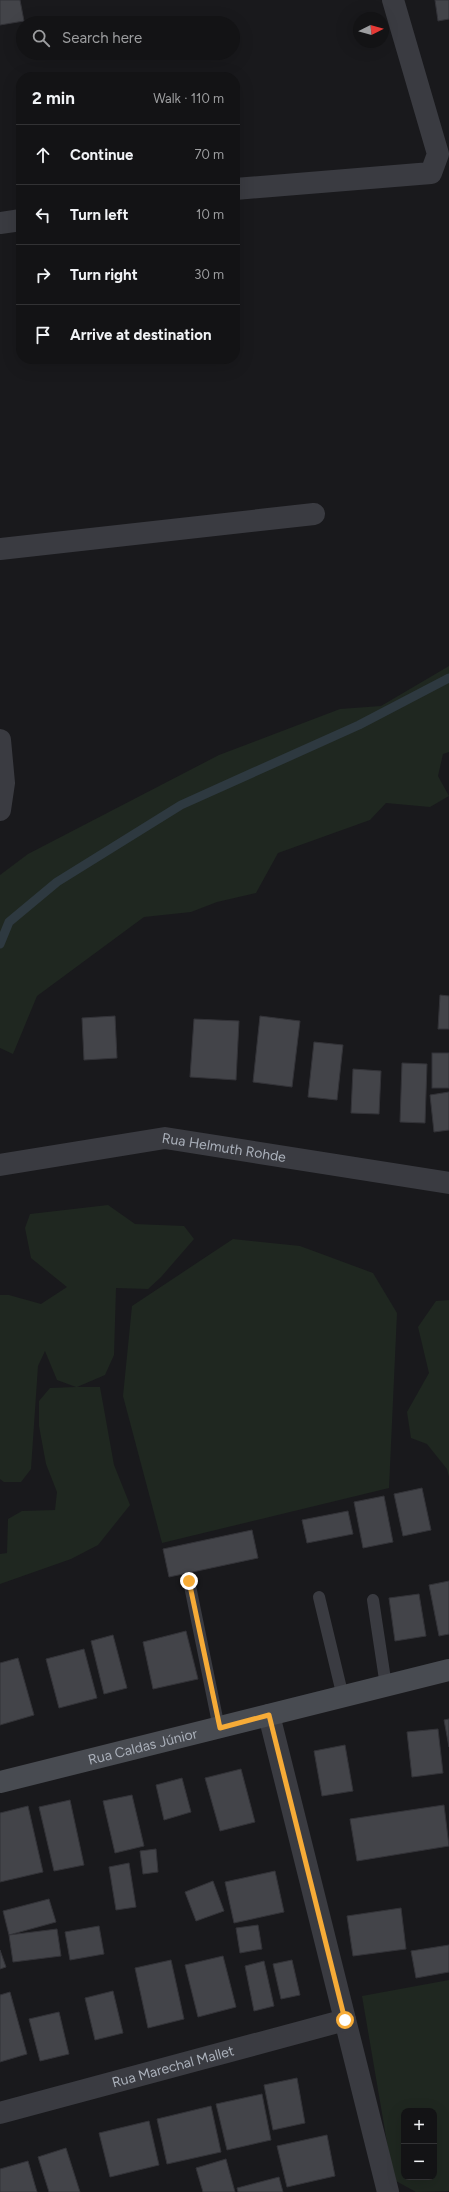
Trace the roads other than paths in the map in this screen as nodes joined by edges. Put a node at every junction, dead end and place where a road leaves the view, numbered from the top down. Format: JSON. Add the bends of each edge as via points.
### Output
{"nodes":[{"id":1,"x":393,"y":0,"type":"edge"},
{"id":2,"x":240,"y":189,"type":"edge"},
{"id":3,"x":16,"y":221,"type":"edge"},
{"id":4,"x":0,"y":223,"type":"edge"},
{"id":5,"x":314,"y":514,"type":"dead end"},
{"id":6,"x":0,"y":549,"type":"edge"},
{"id":7,"x":0,"y":740,"type":"edge"},
{"id":8,"x":0,"y":810,"type":"edge"},
{"id":9,"x":0,"y":1165,"type":"edge"},
{"id":10,"x":449,"y":1183,"type":"edge"},
{"id":11,"x":189,"y":1581,"type":"dead end"},
{"id":12,"x":319,"y":1596,"type":"dead end"},
{"id":13,"x":373,"y":1600,"type":"dead end"},
{"id":14,"x":449,"y":1670,"type":"edge"},
{"id":15,"x":386,"y":1686,"type":"junction"},
{"id":16,"x":343,"y":1697,"type":"junction"},
{"id":17,"x":269,"y":1715,"type":"junction"},
{"id":18,"x":220,"y":1728,"type":"junction"},
{"id":19,"x":0,"y":1782,"type":"edge"},
{"id":20,"x":345,"y":2020,"type":"junction"},
{"id":21,"x":0,"y":2113,"type":"edge"},
{"id":22,"x":388,"y":2192,"type":"edge"}],
"edges":[{"from":1,"to":2,"type":"street","via":[[438,154],[431,173]]},
{"from":3,"to":4,"type":"street"},
{"from":5,"to":6,"type":"street"},
{"from":7,"to":8,"type":"street","via":[[4,782]]},
{"from":9,"to":10,"type":"street","name":"Rua Helmuth Rohde","via":[[165,1138]]},
{"from":11,"to":18,"type":"lane"},
{"from":12,"to":16,"type":"lane"},
{"from":13,"to":15,"type":"lane"},
{"from":14,"to":15,"type":"street","name":"Rua Caldas Júnior"},
{"from":15,"to":16,"type":"street","name":"Rua Caldas Júnior"},
{"from":16,"to":17,"type":"street","name":"Rua Caldas Júnior"},
{"from":17,"to":18,"type":"street","name":"Rua Caldas Júnior"},
{"from":17,"to":20,"type":"street"},
{"from":18,"to":19,"type":"street","name":"Rua Caldas Júnior"},
{"from":20,"to":21,"type":"street","name":"Rua Marechal Mallet"},
{"from":20,"to":22,"type":"street"}]}
